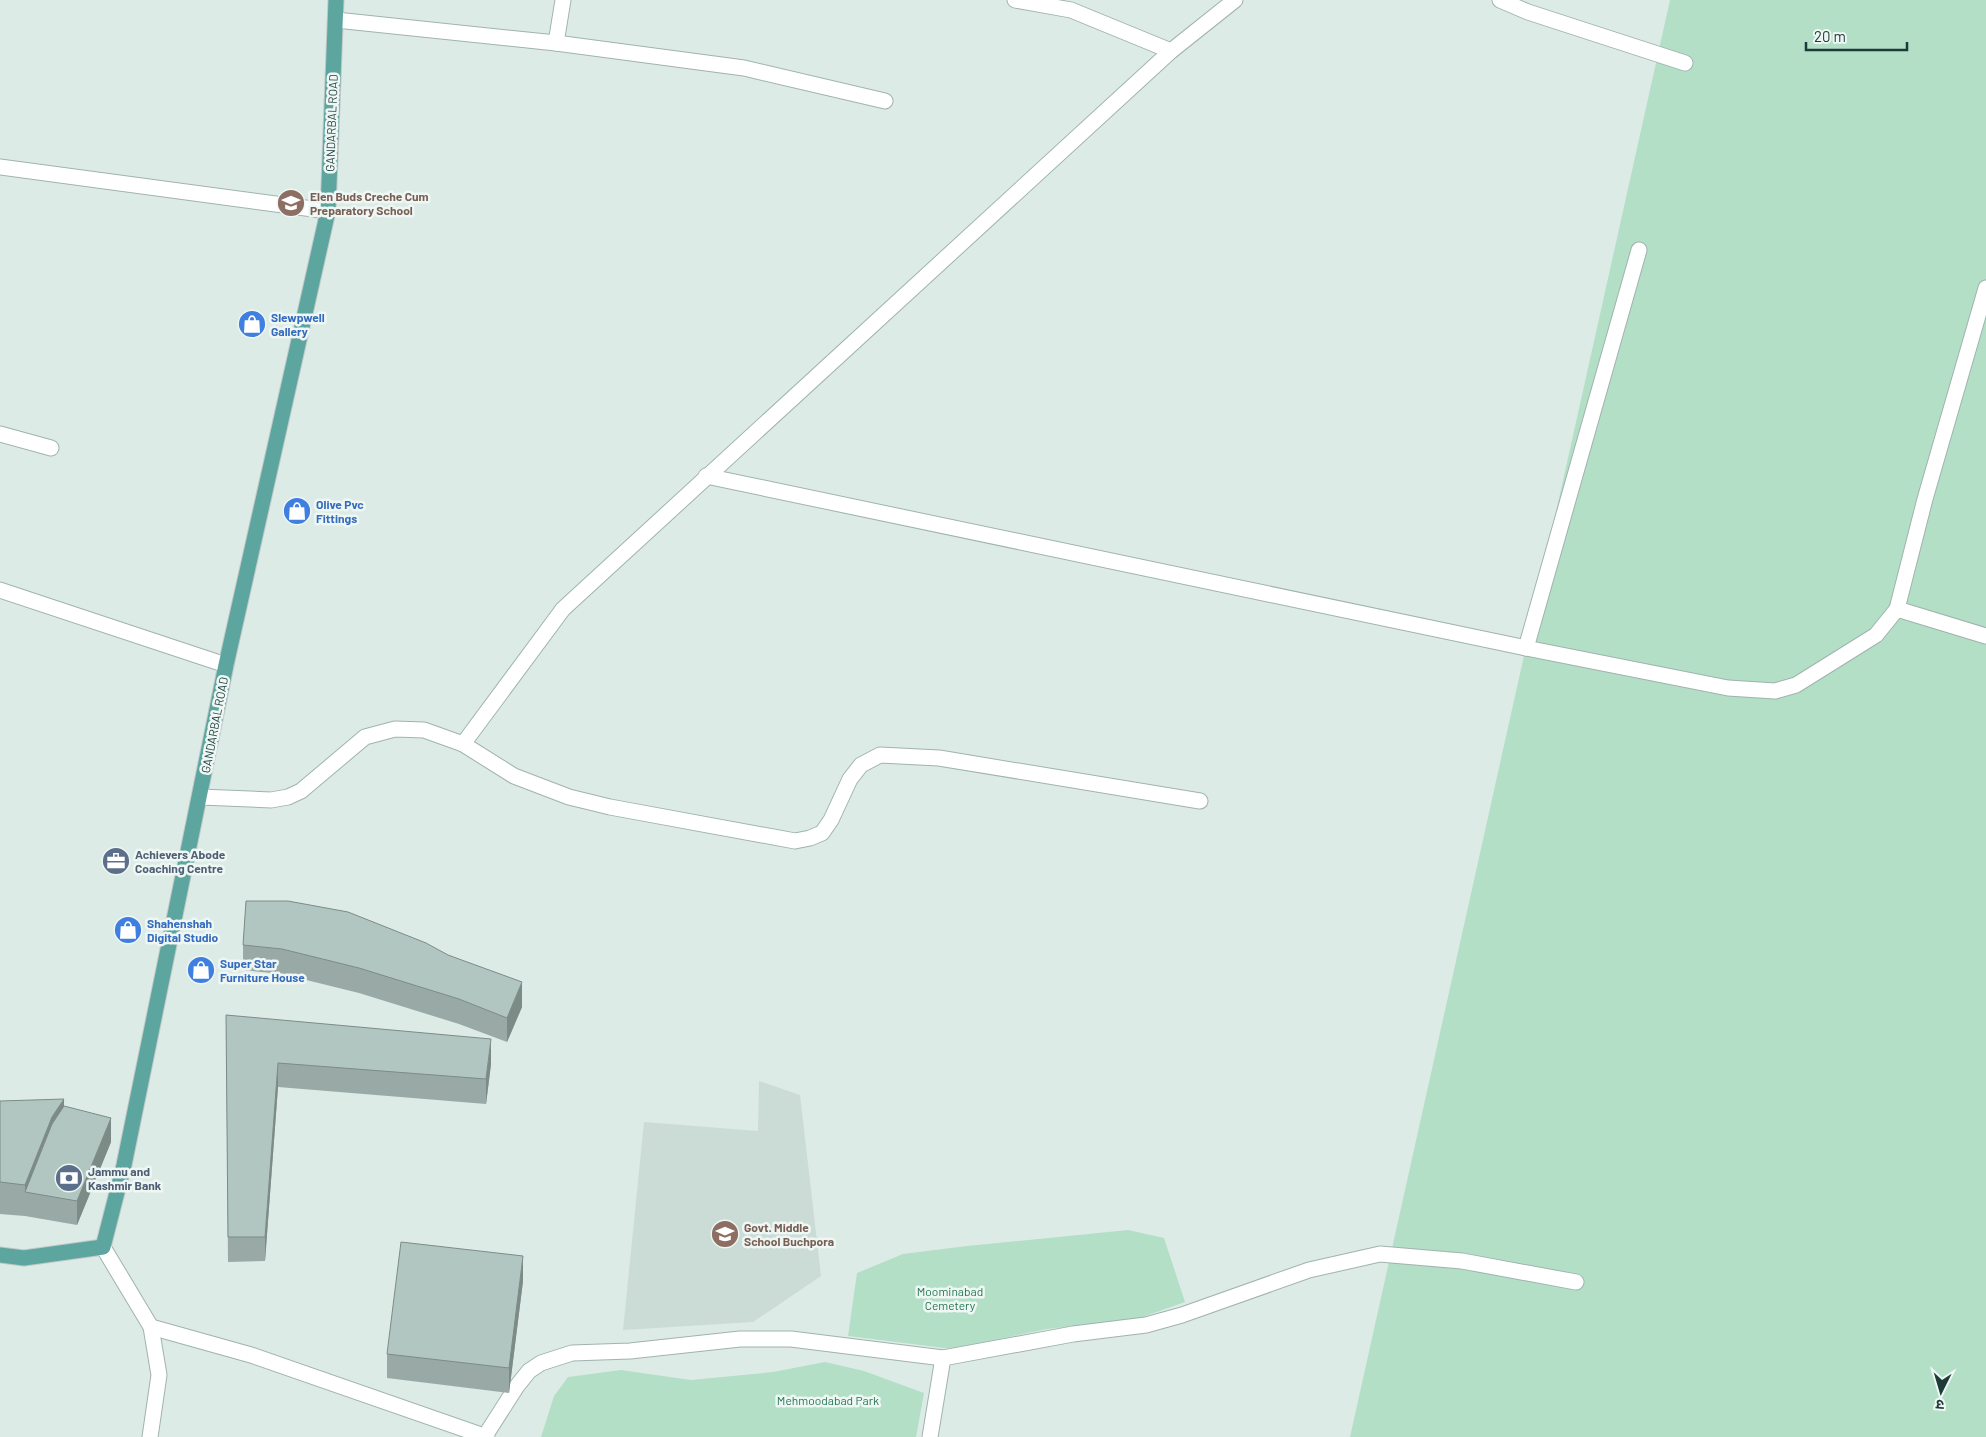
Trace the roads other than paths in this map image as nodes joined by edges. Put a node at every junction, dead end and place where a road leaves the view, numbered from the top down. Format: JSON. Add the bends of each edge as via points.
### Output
{"nodes":[{"id":1,"x":336,"y":0,"type":"edge"},
{"id":2,"x":563,"y":0,"type":"edge"},
{"id":3,"x":1015,"y":0,"type":"edge"},
{"id":4,"x":1235,"y":0,"type":"edge"},
{"id":5,"x":1500,"y":0,"type":"edge"},
{"id":6,"x":336,"y":20,"type":"junction"},
{"id":7,"x":556,"y":43,"type":"junction"},
{"id":8,"x":1171,"y":50,"type":"junction"},
{"id":9,"x":1685,"y":64,"type":"dead end"},
{"id":10,"x":885,"y":101,"type":"dead end"},
{"id":11,"x":0,"y":167,"type":"edge"},
{"id":12,"x":328,"y":211,"type":"junction"},
{"id":13,"x":1639,"y":250,"type":"dead end"},
{"id":14,"x":1986,"y":288,"type":"edge"},
{"id":15,"x":0,"y":434,"type":"edge"},
{"id":16,"x":51,"y":448,"type":"dead end"},
{"id":17,"x":706,"y":476,"type":"junction"},
{"id":18,"x":0,"y":590,"type":"edge"},
{"id":19,"x":1898,"y":609,"type":"junction"},
{"id":20,"x":1986,"y":636,"type":"edge"},
{"id":21,"x":1526,"y":648,"type":"junction"},
{"id":22,"x":226,"y":665,"type":"junction"},
{"id":23,"x":463,"y":744,"type":"junction"},
{"id":24,"x":200,"y":797,"type":"junction"},
{"id":25,"x":1200,"y":801,"type":"dead end"},
{"id":26,"x":103,"y":1247,"type":"junction"},
{"id":27,"x":0,"y":1255,"type":"edge"},
{"id":28,"x":1576,"y":1282,"type":"dead end"},
{"id":29,"x":151,"y":1327,"type":"junction"},
{"id":30,"x":943,"y":1358,"type":"junction"},
{"id":31,"x":486,"y":1436,"type":"edge"},
{"id":32,"x":150,"y":1437,"type":"edge"},
{"id":33,"x":930,"y":1437,"type":"edge"}],
"edges":[{"from":1,"to":6,"type":"main road","name":"GANDARBAL ROAD"},
{"from":2,"to":7,"type":"street"},
{"from":3,"to":8,"type":"street","via":[[1071,10]]},
{"from":4,"to":8,"type":"street"},
{"from":5,"to":9,"type":"street"},
{"from":6,"to":7,"type":"street"},
{"from":6,"to":12,"type":"main road","name":"GANDARBAL ROAD"},
{"from":7,"to":10,"type":"street","via":[[744,68]]},
{"from":8,"to":17,"type":"street"},
{"from":11,"to":12,"type":"street"},
{"from":12,"to":22,"type":"main road","name":"GANDARBAL ROAD"},
{"from":13,"to":21,"type":"street"},
{"from":14,"to":19,"type":"street","via":[[1925,499]]},
{"from":15,"to":16,"type":"street"},
{"from":17,"to":21,"type":"street"},
{"from":17,"to":23,"type":"street","via":[[563,609]]},
{"from":18,"to":22,"type":"street"},
{"from":19,"to":20,"type":"street"},
{"from":19,"to":21,"type":"street","via":[[1876,635],[1796,685],[1775,691],[1728,688]]},
{"from":22,"to":24,"type":"main road","name":"GANDARBAL ROAD"},
{"from":23,"to":24,"type":"street","via":[[424,730],[395,729],[365,737],[301,791],[288,797],[271,800]]},
{"from":23,"to":25,"type":"street","via":[[514,776],[569,797],[795,841],[822,832],[850,779],[861,765],[880,755],[939,758]]},
{"from":24,"to":26,"type":"main road","name":"GANDARBAL ROAD","via":[[124,1165]]},
{"from":26,"to":27,"type":"main road","via":[[24,1258]]},
{"from":26,"to":29,"type":"street"},
{"from":28,"to":30,"type":"street","via":[[1462,1260],[1380,1254],[1309,1270],[1146,1325],[1073,1334]]},
{"from":29,"to":31,"type":"street","via":[[251,1355]]},
{"from":29,"to":32,"type":"street","via":[[159,1375]]},
{"from":30,"to":31,"type":"street","via":[[791,1339],[740,1339],[630,1351],[572,1353],[541,1363],[529,1371]]},
{"from":30,"to":33,"type":"street"}]}
